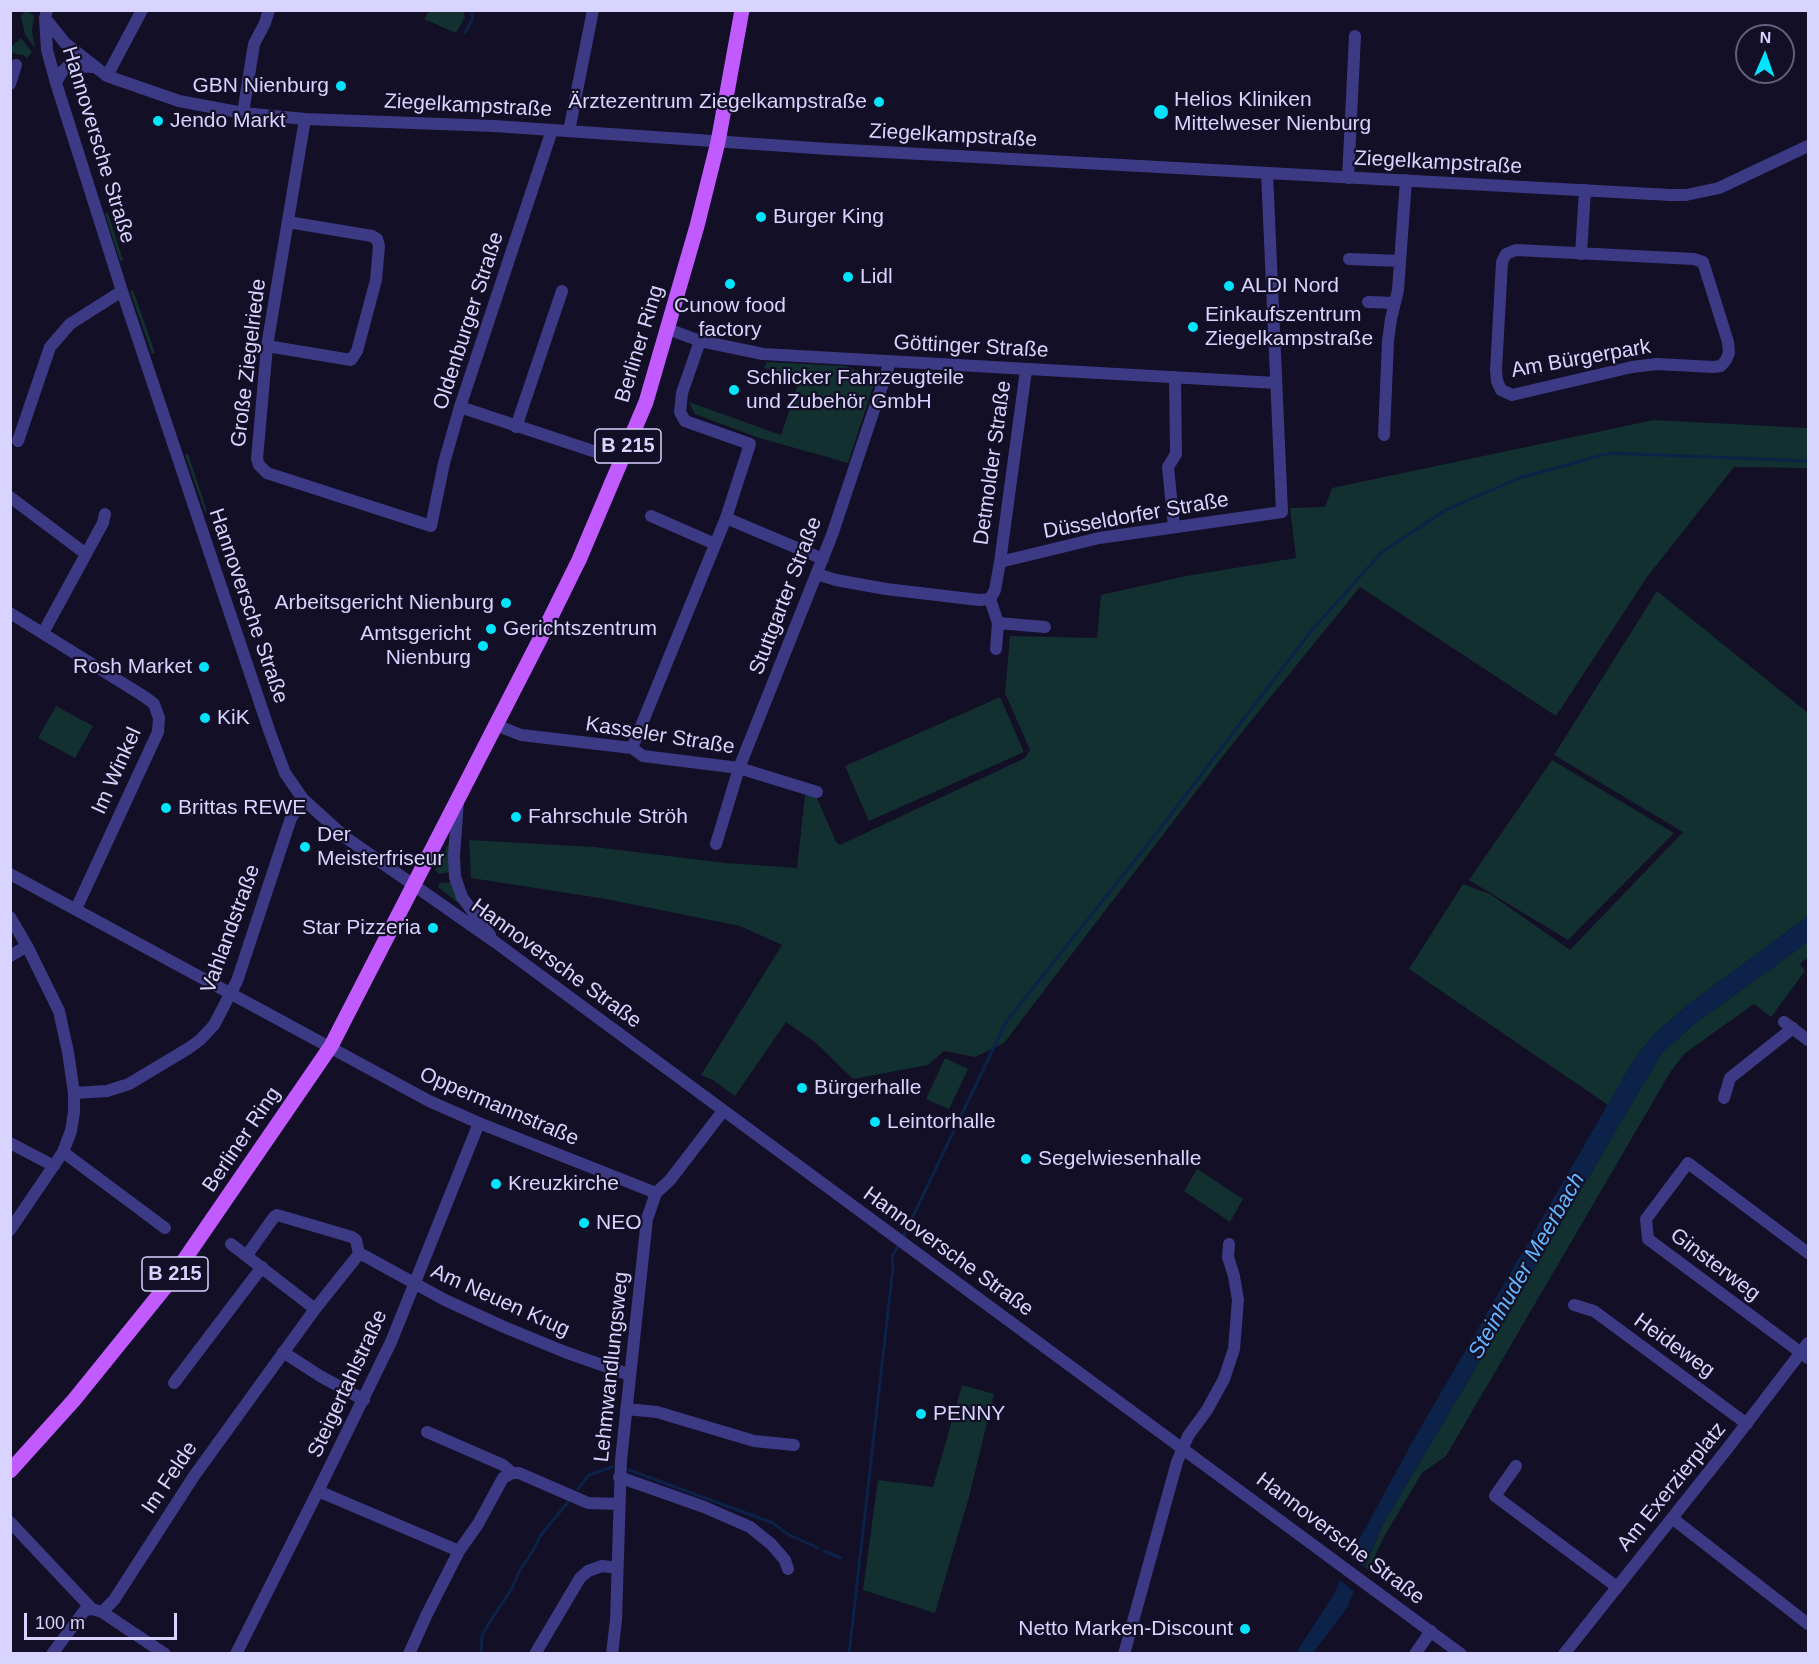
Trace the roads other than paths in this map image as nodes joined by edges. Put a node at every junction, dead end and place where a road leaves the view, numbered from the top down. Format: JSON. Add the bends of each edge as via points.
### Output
{"nodes":[{"id":1,"x":141,"y":10,"type":"edge"},
{"id":2,"x":269,"y":10,"type":"edge"},
{"id":3,"x":593,"y":10,"type":"edge"},
{"id":4,"x":742,"y":10,"type":"edge"},
{"id":5,"x":44,"y":13,"type":"edge"},
{"id":6,"x":1355,"y":36,"type":"dead end"},
{"id":7,"x":16,"y":65,"type":"dead end"},
{"id":8,"x":94,"y":67,"type":"junction"},
{"id":9,"x":107,"y":76,"type":"junction"},
{"id":10,"x":56,"y":83,"type":"junction"},
{"id":11,"x":10,"y":84,"type":"edge"},
{"id":12,"x":243,"y":113,"type":"junction"},
{"id":13,"x":304,"y":119,"type":"junction"},
{"id":14,"x":552,"y":130,"type":"junction"},
{"id":15,"x":569,"y":131,"type":"junction"},
{"id":16,"x":717,"y":142,"type":"junction"},
{"id":17,"x":1809,"y":146,"type":"edge"},
{"id":18,"x":1267,"y":173,"type":"junction"},
{"id":19,"x":1348,"y":178,"type":"junction"},
{"id":20,"x":1406,"y":180,"type":"junction"},
{"id":21,"x":1585,"y":190,"type":"junction"},
{"id":22,"x":288,"y":222,"type":"junction"},
{"id":23,"x":1581,"y":254,"type":"junction"},
{"id":24,"x":1349,"y":259,"type":"dead end"},
{"id":25,"x":1400,"y":261,"type":"junction"},
{"id":26,"x":122,"y":291,"type":"junction"},
{"id":27,"x":562,"y":291,"type":"dead end"},
{"id":28,"x":1368,"y":302,"type":"dead end"},
{"id":29,"x":1395,"y":303,"type":"junction"},
{"id":30,"x":668,"y":328,"type":"junction"},
{"id":31,"x":700,"y":341,"type":"junction"},
{"id":32,"x":267,"y":346,"type":"junction"},
{"id":33,"x":890,"y":362,"type":"junction"},
{"id":34,"x":1026,"y":370,"type":"junction"},
{"id":35,"x":1175,"y":377,"type":"junction"},
{"id":36,"x":1276,"y":382,"type":"junction"},
{"id":37,"x":460,"y":407,"type":"junction"},
{"id":38,"x":516,"y":426,"type":"junction"},
{"id":39,"x":1384,"y":435,"type":"dead end"},
{"id":40,"x":18,"y":441,"type":"dead end"},
{"id":41,"x":596,"y":452,"type":"dead end"},
{"id":42,"x":10,"y":497,"type":"edge"},
{"id":43,"x":105,"y":514,"type":"dead end"},
{"id":44,"x":651,"y":516,"type":"dead end"},
{"id":45,"x":726,"y":519,"type":"junction"},
{"id":46,"x":431,"y":526,"type":"joint"},
{"id":47,"x":1174,"y":527,"type":"junction"},
{"id":48,"x":715,"y":544,"type":"junction"},
{"id":49,"x":86,"y":554,"type":"junction"},
{"id":50,"x":823,"y":559,"type":"junction"},
{"id":51,"x":1000,"y":562,"type":"junction"},
{"id":52,"x":817,"y":574,"type":"junction"},
{"id":53,"x":990,"y":598,"type":"junction"},
{"id":54,"x":10,"y":614,"type":"edge"},
{"id":55,"x":998,"y":623,"type":"junction"},
{"id":56,"x":1045,"y":627,"type":"dead end"},
{"id":57,"x":44,"y":633,"type":"junction"},
{"id":58,"x":996,"y":649,"type":"dead end"},
{"id":59,"x":496,"y":725,"type":"junction"},
{"id":60,"x":632,"y":748,"type":"junction"},
{"id":61,"x":739,"y":768,"type":"junction"},
{"id":62,"x":817,"y":792,"type":"dead end"},
{"id":63,"x":303,"y":799,"type":"junction"},
{"id":64,"x":458,"y":800,"type":"junction"},
{"id":65,"x":716,"y":844,"type":"dead end"},
{"id":66,"x":10,"y":874,"type":"edge"},
{"id":67,"x":413,"y":886,"type":"junction"},
{"id":68,"x":76,"y":909,"type":"junction"},
{"id":69,"x":10,"y":917,"type":"edge"},
{"id":70,"x":495,"y":942,"type":"junction"},
{"id":71,"x":27,"y":946,"type":"junction"},
{"id":72,"x":10,"y":956,"type":"edge"},
{"id":73,"x":231,"y":992,"type":"junction"},
{"id":74,"x":1809,"y":1040,"type":"edge"},
{"id":75,"x":331,"y":1046,"type":"junction"},
{"id":76,"x":74,"y":1093,"type":"junction"},
{"id":77,"x":1724,"y":1098,"type":"dead end"},
{"id":78,"x":723,"y":1111,"type":"junction"},
{"id":79,"x":479,"y":1123,"type":"junction"},
{"id":80,"x":10,"y":1143,"type":"edge"},
{"id":81,"x":63,"y":1152,"type":"junction"},
{"id":82,"x":54,"y":1166,"type":"junction"},
{"id":83,"x":656,"y":1193,"type":"junction"},
{"id":84,"x":165,"y":1228,"type":"dead end"},
{"id":85,"x":10,"y":1230,"type":"edge"},
{"id":86,"x":231,"y":1244,"type":"dead end"},
{"id":87,"x":1229,"y":1244,"type":"dead end"},
{"id":88,"x":1809,"y":1252,"type":"edge"},
{"id":89,"x":359,"y":1254,"type":"junction"},
{"id":90,"x":247,"y":1255,"type":"junction"},
{"id":91,"x":262,"y":1267,"type":"junction"},
{"id":92,"x":415,"y":1284,"type":"junction"},
{"id":93,"x":1574,"y":1305,"type":"dead end"},
{"id":94,"x":315,"y":1309,"type":"junction"},
{"id":95,"x":1806,"y":1351,"type":"edge"},
{"id":96,"x":283,"y":1352,"type":"junction"},
{"id":97,"x":630,"y":1375,"type":"junction"},
{"id":98,"x":174,"y":1383,"type":"dead end"},
{"id":99,"x":364,"y":1400,"type":"junction"},
{"id":100,"x":626,"y":1409,"type":"junction"},
{"id":101,"x":1747,"y":1424,"type":"junction"},
{"id":102,"x":427,"y":1432,"type":"dead end"},
{"id":103,"x":794,"y":1445,"type":"dead end"},
{"id":104,"x":1183,"y":1448,"type":"junction"},
{"id":105,"x":1516,"y":1467,"type":"dead end"},
{"id":106,"x":10,"y":1470,"type":"edge"},
{"id":107,"x":512,"y":1473,"type":"junction"},
{"id":108,"x":620,"y":1477,"type":"junction"},
{"id":109,"x":318,"y":1491,"type":"junction"},
{"id":110,"x":619,"y":1504,"type":"junction"},
{"id":111,"x":1672,"y":1518,"type":"junction"},
{"id":112,"x":10,"y":1522,"type":"edge"},
{"id":113,"x":459,"y":1551,"type":"junction"},
{"id":114,"x":617,"y":1568,"type":"junction"},
{"id":115,"x":788,"y":1569,"type":"dead end"},
{"id":116,"x":1617,"y":1587,"type":"junction"},
{"id":117,"x":97,"y":1610,"type":"junction"},
{"id":118,"x":1809,"y":1624,"type":"edge"},
{"id":119,"x":1431,"y":1632,"type":"junction"},
{"id":120,"x":52,"y":1653,"type":"edge"},
{"id":121,"x":165,"y":1653,"type":"edge"},
{"id":122,"x":236,"y":1653,"type":"edge"},
{"id":123,"x":409,"y":1653,"type":"edge"},
{"id":124,"x":535,"y":1653,"type":"edge"},
{"id":125,"x":612,"y":1653,"type":"edge"},
{"id":126,"x":1124,"y":1653,"type":"edge"},
{"id":127,"x":1415,"y":1653,"type":"edge"},
{"id":128,"x":1461,"y":1653,"type":"edge"},
{"id":129,"x":1564,"y":1653,"type":"edge"}],
"edges":[{"from":1,"to":9,"type":"street"},
{"from":2,"to":12,"type":"street","via":[[254,44]]},
{"from":3,"to":15,"type":"street"},
{"from":4,"to":16,"type":"main road","name":"Berliner Ring","number":"B 215"},
{"from":5,"to":8,"type":"street","name":"Ziegelkampstraße","via":[[65,43]]},
{"from":5,"to":10,"type":"street","name":"Hannoversche Straße"},
{"from":6,"to":19,"type":"street"},
{"from":7,"to":11,"type":"street"},
{"from":8,"to":9,"type":"street","name":"Ziegelkampstraße"},
{"from":8,"to":10,"type":"street","via":[[67,67]]},
{"from":9,"to":12,"type":"street","name":"Ziegelkampstraße","via":[[179,101]]},
{"from":10,"to":26,"type":"street","name":"Hannoversche Straße"},
{"from":12,"to":13,"type":"street","name":"Ziegelkampstraße"},
{"from":13,"to":14,"type":"street","name":"Ziegelkampstraße"},
{"from":13,"to":22,"type":"street","name":"Große Ziegelriede"},
{"from":14,"to":15,"type":"street","name":"Ziegelkampstraße"},
{"from":14,"to":37,"type":"street","name":"Oldenburger Straße"},
{"from":15,"to":16,"type":"street","name":"Ziegelkampstraße"},
{"from":16,"to":18,"type":"street","name":"Ziegelkampstraße"},
{"from":16,"to":30,"type":"main road","name":"Berliner Ring","number":"B 215"},
{"from":17,"to":21,"type":"street","name":"Ziegelkampstraße","via":[[1719,188],[1701,192],[1670,195]]},
{"from":18,"to":19,"type":"street","name":"Ziegelkampstraße"},
{"from":18,"to":36,"type":"street"},
{"from":19,"to":20,"type":"street","name":"Ziegelkampstraße"},
{"from":20,"to":21,"type":"street","name":"Ziegelkampstraße"},
{"from":20,"to":25,"type":"street"},
{"from":21,"to":23,"type":"street"},
{"from":22,"to":32,"type":"street","name":"Große Ziegelriede"},
{"from":22,"to":32,"type":"street","via":[[377,239],[376,280],[357,351],[351,360]]},
{"from":23,"to":23,"type":"street","name":"Am Bürgerpark","via":[[1703,262],[1728,342],[1726,360],[1713,367],[1632,367],[1512,395],[1501,390],[1496,370],[1502,262],[1506,254],[1516,250]]},
{"from":24,"to":25,"type":"street"},
{"from":25,"to":29,"type":"street"},
{"from":26,"to":40,"type":"street","via":[[69,324],[50,346]]},
{"from":26,"to":63,"type":"street","name":"Hannoversche Straße","via":[[270,733],[285,773]]},
{"from":27,"to":38,"type":"street"},
{"from":28,"to":29,"type":"street"},
{"from":29,"to":39,"type":"street","via":[[1388,341]]},
{"from":30,"to":31,"type":"street","name":"Göttinger Straße"},
{"from":30,"to":59,"type":"main road","name":"Berliner Ring","number":"B 215","via":[[646,402],[621,464],[575,567]]},
{"from":31,"to":33,"type":"street","name":"Göttinger Straße","via":[[763,354]]},
{"from":31,"to":45,"type":"street","via":[[682,393],[681,412],[686,421],[750,444]]},
{"from":32,"to":46,"type":"street","name":"Große Ziegelriede","via":[[257,459],[264,471]]},
{"from":33,"to":34,"type":"street","name":"Göttinger Straße"},
{"from":33,"to":50,"type":"street","name":"Stuttgarter Straße"},
{"from":34,"to":35,"type":"street","name":"Göttinger Straße"},
{"from":34,"to":51,"type":"street","name":"Detmolder Straße"},
{"from":35,"to":36,"type":"street","name":"Göttinger Straße"},
{"from":35,"to":47,"type":"street","via":[[1176,454],[1168,467]]},
{"from":36,"to":47,"type":"street","name":"Düsseldorfer Straße","via":[[1282,512]]},
{"from":37,"to":38,"type":"street"},
{"from":37,"to":46,"type":"street","name":"Oldenburger Straße"},
{"from":38,"to":41,"type":"street"},
{"from":42,"to":49,"type":"street"},
{"from":43,"to":49,"type":"street"},
{"from":44,"to":48,"type":"street"},
{"from":45,"to":48,"type":"street"},
{"from":45,"to":50,"type":"street"},
{"from":47,"to":51,"type":"street","name":"Düsseldorfer Straße","via":[[1099,538]]},
{"from":48,"to":60,"type":"street"},
{"from":49,"to":57,"type":"street"},
{"from":50,"to":52,"type":"street","name":"Stuttgarter Straße"},
{"from":51,"to":53,"type":"street"},
{"from":52,"to":53,"type":"street","via":[[886,589]]},
{"from":52,"to":61,"type":"street","name":"Stuttgarter Straße"},
{"from":53,"to":55,"type":"street"},
{"from":54,"to":57,"type":"street","name":"Im Winkel"},
{"from":55,"to":56,"type":"street"},
{"from":55,"to":58,"type":"street"},
{"from":57,"to":68,"type":"street","name":"Im Winkel","via":[[145,697],[154,704],[159,718],[158,732]]},
{"from":59,"to":60,"type":"street","name":"Kasseler Straße","via":[[520,735]]},
{"from":59,"to":64,"type":"main road","name":"Berliner Ring","number":"B 215"},
{"from":60,"to":61,"type":"street","name":"Kasseler Straße","via":[[643,756]]},
{"from":61,"to":62,"type":"street","name":"Kasseler Straße"},
{"from":61,"to":65,"type":"street","name":"Stuttgarter Straße"},
{"from":63,"to":67,"type":"street","name":"Hannoversche Straße","via":[[328,824]]},
{"from":63,"to":73,"type":"street","name":"Vahlandstraße","via":[[291,818]]},
{"from":64,"to":67,"type":"main road","name":"Berliner Ring","number":"B 215"},
{"from":64,"to":70,"type":"street","name":"Berliner Ring","via":[[455,877],[462,897]]},
{"from":66,"to":68,"type":"street","name":"Oppermannstraße"},
{"from":67,"to":70,"type":"street","name":"Hannoversche Straße"},
{"from":67,"to":75,"type":"main road","name":"Berliner Ring","number":"B 215"},
{"from":68,"to":73,"type":"street","name":"Oppermannstraße"},
{"from":69,"to":71,"type":"street"},
{"from":70,"to":78,"type":"street","name":"Hannoversche Straße"},
{"from":71,"to":72,"type":"street"},
{"from":71,"to":76,"type":"street","via":[[59,1011]]},
{"from":73,"to":75,"type":"street","name":"Oppermannstraße"},
{"from":73,"to":76,"type":"street","name":"Vahlandstraße","via":[[214,1025],[177,1056],[121,1088]]},
{"from":74,"to":77,"type":"street","via":[[1789,1025],[1730,1078]]},
{"from":75,"to":79,"type":"street","name":"Oppermannstraße","via":[[429,1101]]},
{"from":75,"to":106,"type":"main road","name":"Berliner Ring","number":"B 215","via":[[167,1285],[74,1400]]},
{"from":76,"to":81,"type":"street","via":[[71,1131]]},
{"from":78,"to":83,"type":"street","name":"Lehmwandlungsweg"},
{"from":78,"to":104,"type":"street","name":"Hannoversche Straße"},
{"from":79,"to":83,"type":"street","name":"Oppermannstraße"},
{"from":79,"to":92,"type":"street","name":"Steigertahlstraße"},
{"from":80,"to":82,"type":"street"},
{"from":81,"to":82,"type":"street"},
{"from":81,"to":84,"type":"street"},
{"from":82,"to":85,"type":"street"},
{"from":83,"to":97,"type":"street","name":"Lehmwandlungsweg","via":[[647,1218]]},
{"from":86,"to":90,"type":"street"},
{"from":87,"to":104,"type":"street","via":[[1227,1257],[1238,1300],[1234,1349],[1218,1391]]},
{"from":88,"to":95,"type":"street","name":"Ginsterweg","via":[[1688,1163],[1646,1219],[1648,1239]]},
{"from":89,"to":90,"type":"street","name":"Am Neuen Krug","via":[[352,1237],[277,1215]]},
{"from":89,"to":92,"type":"street","name":"Am Neuen Krug"},
{"from":89,"to":94,"type":"street"},
{"from":90,"to":91,"type":"street"},
{"from":91,"to":94,"type":"street"},
{"from":91,"to":98,"type":"street"},
{"from":92,"to":97,"type":"street","name":"Am Neuen Krug","via":[[504,1327]]},
{"from":92,"to":99,"type":"street","name":"Steigertahlstraße"},
{"from":93,"to":101,"type":"street","name":"Heideweg","via":[[1594,1311]]},
{"from":94,"to":96,"type":"street","name":"Im Felde"},
{"from":95,"to":101,"type":"street","name":"Am Exerzierplatz"},
{"from":96,"to":99,"type":"street"},
{"from":96,"to":117,"type":"street","name":"Im Felde","via":[[194,1476],[114,1600]]},
{"from":97,"to":100,"type":"street","name":"Lehmwandlungsweg"},
{"from":99,"to":109,"type":"street","name":"Steigertahlstraße"},
{"from":100,"to":103,"type":"street","via":[[657,1412],[754,1441]]},
{"from":100,"to":108,"type":"street","name":"Lehmwandlungsweg"},
{"from":101,"to":111,"type":"street","name":"Am Exerzierplatz"},
{"from":102,"to":107,"type":"street","via":[[503,1465]]},
{"from":104,"to":119,"type":"street","name":"Hannoversche Straße"},
{"from":104,"to":126,"type":"street"},
{"from":105,"to":116,"type":"street","via":[[1495,1496]]},
{"from":107,"to":110,"type":"street","via":[[588,1503]]},
{"from":107,"to":113,"type":"street","via":[[503,1478]]},
{"from":108,"to":110,"type":"street","name":"Lehmwandlungsweg"},
{"from":108,"to":115,"type":"street","via":[[750,1527],[771,1544]]},
{"from":109,"to":113,"type":"street"},
{"from":109,"to":122,"type":"street","name":"Steigertahlstraße"},
{"from":110,"to":114,"type":"street","name":"Lehmwandlungsweg"},
{"from":111,"to":116,"type":"street","name":"Am Exerzierplatz"},
{"from":111,"to":118,"type":"street"},
{"from":112,"to":117,"type":"street"},
{"from":113,"to":123,"type":"street"},
{"from":114,"to":124,"type":"street","via":[[602,1566],[580,1578]]},
{"from":114,"to":125,"type":"street","name":"Lehmwandlungsweg"},
{"from":116,"to":129,"type":"street","name":"Am Exerzierplatz"},
{"from":117,"to":120,"type":"street","name":"Im Felde","via":[[85,1610]]},
{"from":117,"to":121,"type":"street"},
{"from":119,"to":127,"type":"street"},
{"from":119,"to":128,"type":"street","name":"Hannoversche Straße"}]}
